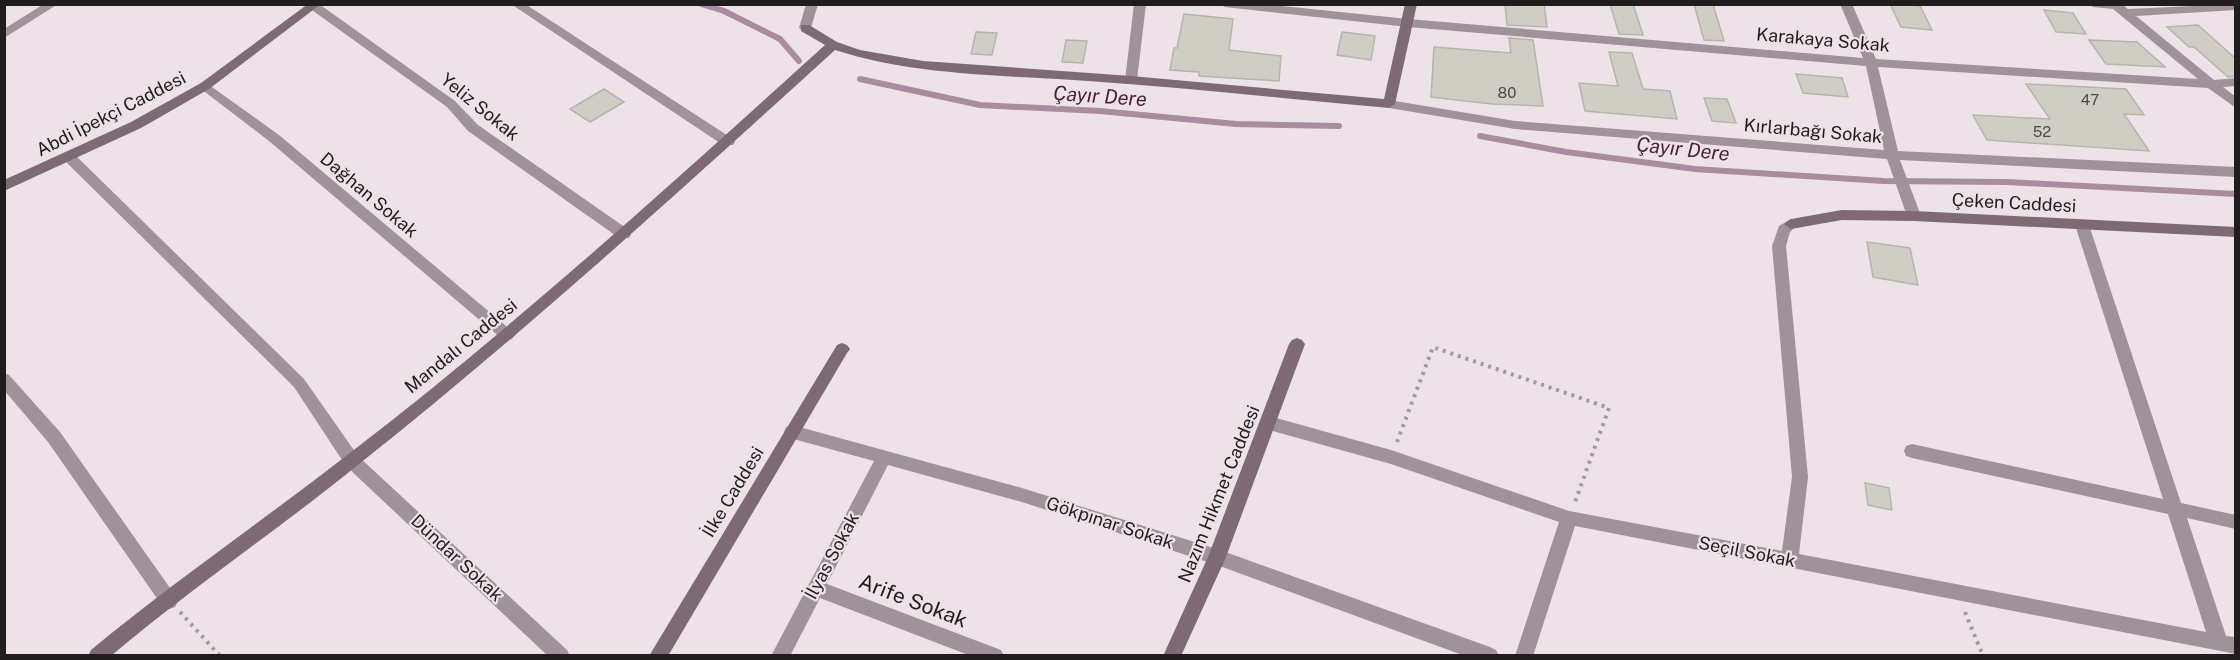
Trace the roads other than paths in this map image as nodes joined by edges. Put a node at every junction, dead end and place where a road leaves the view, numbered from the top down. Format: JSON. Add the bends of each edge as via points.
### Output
{"nodes":[{"id":1,"x":53,"y":4,"type":"edge"},
{"id":2,"x":516,"y":4,"type":"edge"},
{"id":3,"x":812,"y":4,"type":"edge"},
{"id":4,"x":1140,"y":4,"type":"edge"},
{"id":5,"x":1224,"y":4,"type":"edge"},
{"id":6,"x":1411,"y":4,"type":"edge"},
{"id":7,"x":1846,"y":4,"type":"edge"},
{"id":8,"x":2093,"y":4,"type":"edge"},
{"id":9,"x":315,"y":5,"type":"edge"},
{"id":10,"x":1264,"y":6,"type":"edge"},
{"id":11,"x":2235,"y":6,"type":"edge"},
{"id":12,"x":2118,"y":8,"type":"edge"},
{"id":13,"x":1408,"y":23,"type":"junction"},
{"id":14,"x":5,"y":34,"type":"edge"},
{"id":15,"x":833,"y":45,"type":"junction"},
{"id":16,"x":1870,"y":63,"type":"junction"},
{"id":17,"x":1131,"y":80,"type":"junction"},
{"id":18,"x":2235,"y":82,"type":"edge"},
{"id":19,"x":2210,"y":84,"type":"junction"},
{"id":20,"x":205,"y":86,"type":"junction"},
{"id":21,"x":1389,"y":104,"type":"junction"},
{"id":22,"x":2235,"y":104,"type":"edge"},
{"id":23,"x":728,"y":142,"type":"junction"},
{"id":24,"x":1892,"y":155,"type":"junction"},
{"id":25,"x":69,"y":157,"type":"junction"},
{"id":26,"x":2235,"y":172,"type":"edge"},
{"id":27,"x":4,"y":186,"type":"edge"},
{"id":28,"x":1914,"y":216,"type":"junction"},
{"id":29,"x":2082,"y":225,"type":"junction"},
{"id":30,"x":2235,"y":232,"type":"edge"},
{"id":31,"x":624,"y":234,"type":"junction"},
{"id":32,"x":507,"y":334,"type":"junction"},
{"id":33,"x":1297,"y":345,"type":"dead end"},
{"id":34,"x":842,"y":349,"type":"dead end"},
{"id":35,"x":4,"y":380,"type":"edge"},
{"id":36,"x":1269,"y":423,"type":"junction"},
{"id":37,"x":792,"y":432,"type":"junction"},
{"id":38,"x":1912,"y":451,"type":"dead end"},
{"id":39,"x":884,"y":457,"type":"junction"},
{"id":40,"x":352,"y":461,"type":"junction"},
{"id":41,"x":2175,"y":508,"type":"junction"},
{"id":42,"x":1569,"y":518,"type":"junction"},
{"id":43,"x":2235,"y":522,"type":"edge"},
{"id":44,"x":1217,"y":557,"type":"junction"},
{"id":45,"x":1790,"y":560,"type":"junction"},
{"id":46,"x":815,"y":588,"type":"junction"},
{"id":47,"x":168,"y":601,"type":"junction"},
{"id":48,"x":2227,"y":644,"type":"edge"},
{"id":49,"x":97,"y":656,"type":"edge"},
{"id":50,"x":561,"y":656,"type":"edge"},
{"id":51,"x":658,"y":656,"type":"edge"},
{"id":52,"x":780,"y":656,"type":"edge"},
{"id":53,"x":995,"y":656,"type":"edge"},
{"id":54,"x":1172,"y":656,"type":"edge"},
{"id":55,"x":1490,"y":656,"type":"edge"},
{"id":56,"x":1524,"y":656,"type":"edge"}],
"edges":[{"from":1,"to":14,"type":"street"},
{"from":2,"to":23,"type":"street"},
{"from":3,"to":15,"type":"street","via":[[805,28]]},
{"from":4,"to":17,"type":"street"},
{"from":5,"to":10,"type":"street","name":"Karakaya Sokak"},
{"from":6,"to":13,"type":"street"},
{"from":7,"to":16,"type":"street"},
{"from":8,"to":12,"type":"street"},
{"from":9,"to":20,"type":"street","name":"Abdi İpekçi Caddesi"},
{"from":9,"to":31,"type":"street","name":"Yeliz Sokak","via":[[451,104],[473,128]]},
{"from":10,"to":13,"type":"street","name":"Karakaya Sokak"},
{"from":11,"to":12,"type":"street"},
{"from":12,"to":19,"type":"street"},
{"from":13,"to":16,"type":"street","name":"Karakaya Sokak"},
{"from":13,"to":21,"type":"street"},
{"from":15,"to":17,"type":"street","via":[[923,65]]},
{"from":15,"to":23,"type":"street","name":"Mandalı Caddesi"},
{"from":16,"to":19,"type":"street","name":"Karakaya Sokak"},
{"from":16,"to":24,"type":"street"},
{"from":17,"to":21,"type":"street"},
{"from":18,"to":19,"type":"street","name":"Karakaya Sokak"},
{"from":19,"to":22,"type":"street"},
{"from":20,"to":25,"type":"street","name":"Abdi İpekçi Caddesi"},
{"from":20,"to":32,"type":"street","name":"Dağhan Sokak","via":[[274,138]]},
{"from":21,"to":24,"type":"street","name":"Kırlarbağı Sokak","via":[[1515,125]]},
{"from":23,"to":31,"type":"street","name":"Mandalı Caddesi"},
{"from":24,"to":26,"type":"street","name":"Kırlarbağı Sokak"},
{"from":24,"to":28,"type":"street"},
{"from":25,"to":27,"type":"street","name":"Abdi İpekçi Caddesi"},
{"from":25,"to":40,"type":"street","name":"Dündar Sokak","via":[[299,383]]},
{"from":28,"to":29,"type":"street","name":"Çeken Caddesi"},
{"from":28,"to":45,"type":"street","name":"Çeken Caddesi","via":[[1842,215],[1791,224],[1784,230],[1779,246],[1800,477]]},
{"from":29,"to":30,"type":"street","name":"Çeken Caddesi"},
{"from":29,"to":41,"type":"street"},
{"from":31,"to":32,"type":"street","name":"Mandalı Caddesi"},
{"from":32,"to":40,"type":"street","name":"Mandalı Caddesi"},
{"from":33,"to":36,"type":"street","name":"Nazım Hikmet Caddesi"},
{"from":34,"to":37,"type":"street","name":"İlke Caddesi"},
{"from":35,"to":47,"type":"street","via":[[54,437]]},
{"from":36,"to":42,"type":"street","name":"Seçil Sokak","via":[[1391,457]]},
{"from":36,"to":44,"type":"street","name":"Nazım Hikmet Caddesi"},
{"from":37,"to":39,"type":"street","name":"Gökpınar Sokak"},
{"from":37,"to":51,"type":"street","name":"İlke Caddesi"},
{"from":38,"to":41,"type":"street"},
{"from":39,"to":44,"type":"street","name":"Gökpınar Sokak","via":[[1022,495]]},
{"from":39,"to":46,"type":"street","name":"İlyas Sokak"},
{"from":40,"to":47,"type":"street","name":"Mandalı Caddesi"},
{"from":40,"to":50,"type":"street","name":"Dündar Sokak"},
{"from":41,"to":43,"type":"street"},
{"from":41,"to":48,"type":"street"},
{"from":42,"to":45,"type":"street","name":"Seçil Sokak"},
{"from":42,"to":56,"type":"street"},
{"from":44,"to":54,"type":"street","name":"Nazım Hikmet Caddesi"},
{"from":44,"to":55,"type":"street","name":"Gökpınar Sokak"},
{"from":45,"to":48,"type":"street","name":"Seçil Sokak"},
{"from":46,"to":52,"type":"street","name":"İlyas Sokak"},
{"from":46,"to":53,"type":"street","name":"Arife Sokak"},
{"from":47,"to":49,"type":"street","name":"Mandalı Caddesi"}]}
